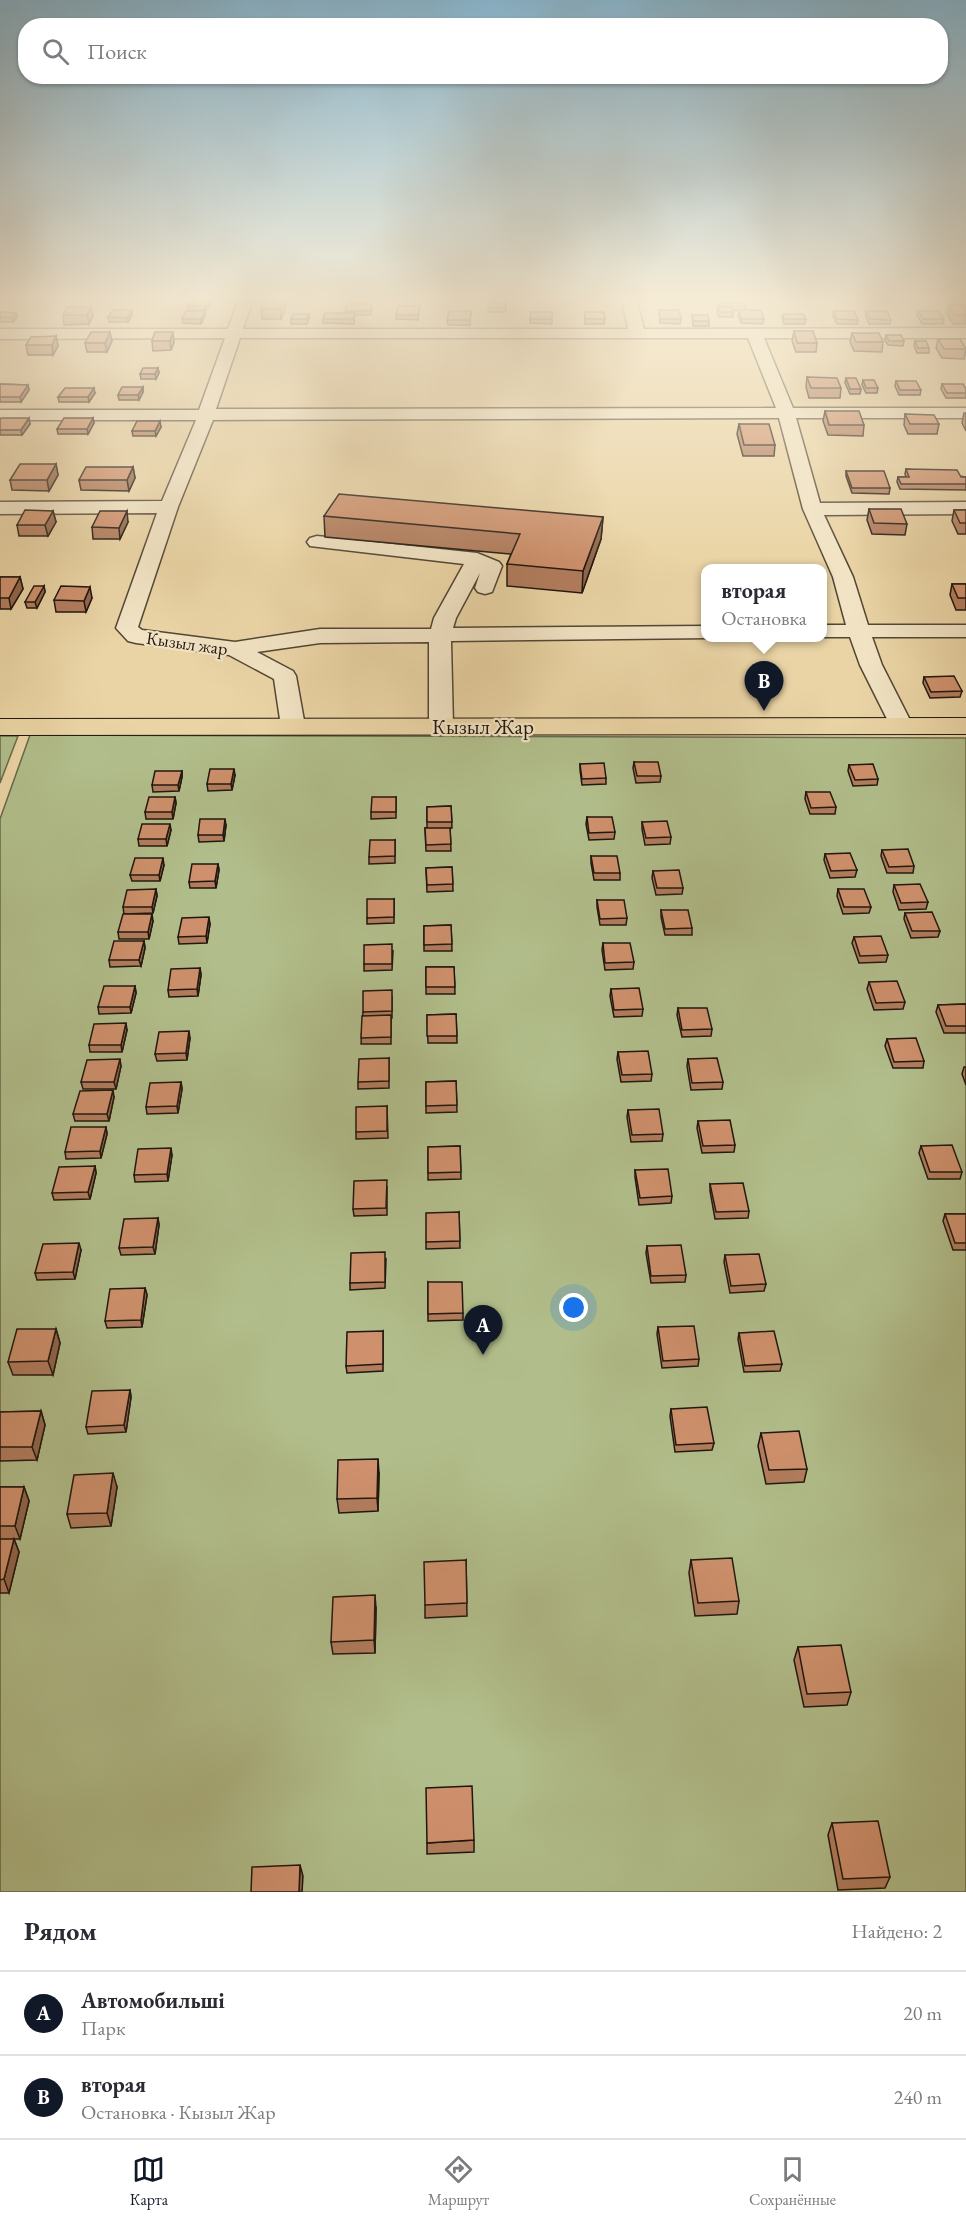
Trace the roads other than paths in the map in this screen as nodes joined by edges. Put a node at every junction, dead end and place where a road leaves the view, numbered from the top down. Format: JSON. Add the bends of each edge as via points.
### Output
{"nodes":[{"id":1,"x":215,"y":387,"type":"edge"},
{"id":2,"x":776,"y":387,"type":"edge"},
{"id":3,"x":786,"y":413,"type":"junction"},
{"id":4,"x":966,"y":413,"type":"edge"},
{"id":5,"x":0,"y":415,"type":"edge"},
{"id":6,"x":206,"y":415,"type":"junction"},
{"id":7,"x":160,"y":507,"type":"junction"},
{"id":8,"x":0,"y":508,"type":"edge"},
{"id":9,"x":966,"y":508,"type":"edge"},
{"id":10,"x":812,"y":509,"type":"junction"},
{"id":11,"x":317,"y":542,"type":"dead end"},
{"id":12,"x":477,"y":559,"type":"junction"},
{"id":13,"x":485,"y":588,"type":"dead end"},
{"id":14,"x":860,"y":630,"type":"junction"},
{"id":15,"x":827,"y":631,"type":"edge"},
{"id":16,"x":966,"y":631,"type":"edge"},
{"id":17,"x":701,"y":632,"type":"edge"},
{"id":18,"x":440,"y":635,"type":"junction"},
{"id":19,"x":320,"y":636,"type":"junction"},
{"id":20,"x":235,"y":649,"type":"junction"},
{"id":21,"x":285,"y":676,"type":"junction"},
{"id":22,"x":292,"y":726,"type":"junction"},
{"id":23,"x":441,"y":726,"type":"junction"},
{"id":24,"x":901,"y":726,"type":"junction"},
{"id":25,"x":966,"y":726,"type":"edge"},
{"id":26,"x":0,"y":727,"type":"edge"}],
"edges":[{"from":1,"to":6,"type":"street"},
{"from":2,"to":3,"type":"street"},
{"from":3,"to":4,"type":"street"},
{"from":3,"to":6,"type":"street"},
{"from":3,"to":10,"type":"street"},
{"from":5,"to":6,"type":"street"},
{"from":6,"to":7,"type":"street"},
{"from":7,"to":8,"type":"street"},
{"from":7,"to":20,"type":"street","name":"Кызыл жар","via":[[127,628],[136,636]]},
{"from":9,"to":10,"type":"street"},
{"from":10,"to":14,"type":"street","via":[[843,577]]},
{"from":11,"to":12,"type":"street"},
{"from":12,"to":13,"type":"street","via":[[492,566]]},
{"from":12,"to":18,"type":"street"},
{"from":14,"to":15,"type":"street"},
{"from":14,"to":16,"type":"street"},
{"from":14,"to":24,"type":"street","via":[[871,665]]},
{"from":17,"to":18,"type":"street"},
{"from":18,"to":19,"type":"street"},
{"from":18,"to":23,"type":"street"},
{"from":19,"to":20,"type":"street"},
{"from":19,"to":21,"type":"street"},
{"from":20,"to":21,"type":"street","name":"Кызыл жар"},
{"from":21,"to":22,"type":"street"},
{"from":22,"to":23,"type":"main road","name":"Кызыл Жар"},
{"from":22,"to":26,"type":"main road","name":"Кызыл Жар"},
{"from":23,"to":24,"type":"main road","name":"Кызыл Жар"},
{"from":24,"to":25,"type":"main road","name":"Кызыл Жар"}]}
